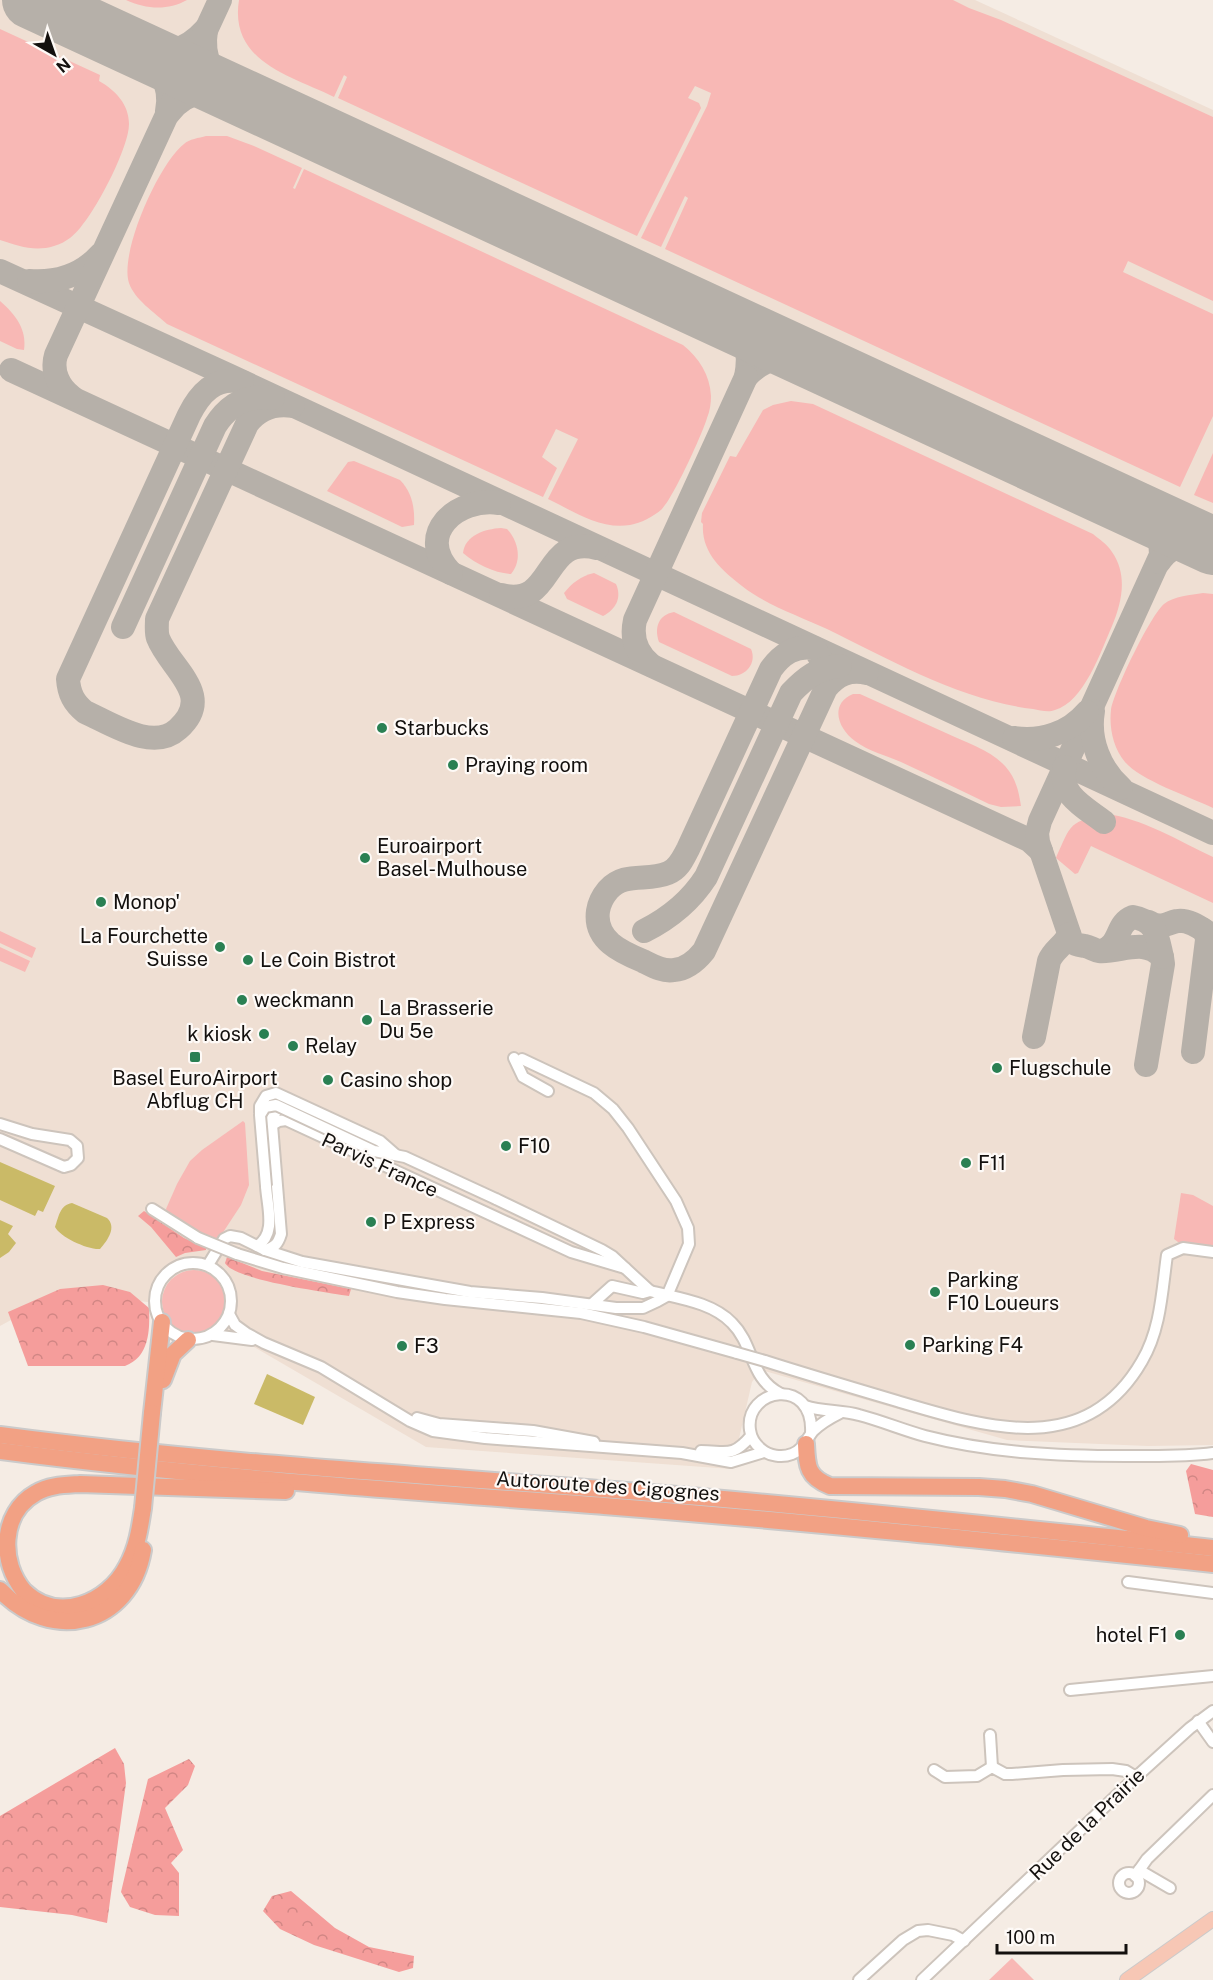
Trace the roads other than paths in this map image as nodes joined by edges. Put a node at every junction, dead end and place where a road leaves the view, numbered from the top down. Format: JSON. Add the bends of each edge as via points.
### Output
{"nodes":[{"id":1,"x":548,"y":1091,"type":"dead end"},
{"id":2,"x":277,"y":1110,"type":"dead end"},
{"id":3,"x":0,"y":1124,"type":"edge"},
{"id":4,"x":272,"y":1125,"type":"junction"},
{"id":5,"x":0,"y":1139,"type":"edge"},
{"id":6,"x":490,"y":1201,"type":"junction"},
{"id":7,"x":152,"y":1209,"type":"dead end"},
{"id":8,"x":489,"y":1215,"type":"junction"},
{"id":9,"x":261,"y":1248,"type":"junction"},
{"id":10,"x":1213,"y":1252,"type":"edge"},
{"id":11,"x":208,"y":1265,"type":"junction"},
{"id":12,"x":625,"y":1268,"type":"junction"},
{"id":13,"x":651,"y":1291,"type":"junction"},
{"id":14,"x":667,"y":1296,"type":"junction"},
{"id":15,"x":592,"y":1304,"type":"junction"},
{"id":16,"x":229,"y":1314,"type":"junction"},
{"id":17,"x":162,"y":1322,"type":"junction"},
{"id":18,"x":213,"y":1335,"type":"junction"},
{"id":19,"x":188,"y":1340,"type":"junction"},
{"id":20,"x":264,"y":1343,"type":"junction"},
{"id":21,"x":781,"y":1394,"type":"junction"},
{"id":22,"x":805,"y":1406,"type":"junction"},
{"id":23,"x":392,"y":1409,"type":"junction"},
{"id":24,"x":155,"y":1413,"type":"junction"},
{"id":25,"x":840,"y":1413,"type":"junction"},
{"id":26,"x":502,"y":1428,"type":"junction"},
{"id":27,"x":0,"y":1435,"type":"edge"},
{"id":28,"x":751,"y":1436,"type":"junction"},
{"id":29,"x":485,"y":1438,"type":"junction"},
{"id":30,"x":809,"y":1438,"type":"junction"},
{"id":31,"x":618,"y":1448,"type":"junction"},
{"id":32,"x":0,"y":1451,"type":"edge"},
{"id":33,"x":764,"y":1452,"type":"junction"},
{"id":34,"x":682,"y":1453,"type":"junction"},
{"id":35,"x":1213,"y":1453,"type":"edge"},
{"id":36,"x":384,"y":1490,"type":"junction"},
{"id":37,"x":146,"y":1509,"type":"junction"},
{"id":38,"x":1213,"y":1546,"type":"edge"},
{"id":39,"x":1213,"y":1564,"type":"edge"},
{"id":40,"x":1128,"y":1582,"type":"dead end"},
{"id":41,"x":0,"y":1590,"type":"edge"},
{"id":42,"x":1213,"y":1593,"type":"edge"},
{"id":43,"x":1213,"y":1676,"type":"edge"},
{"id":44,"x":1070,"y":1690,"type":"dead end"},
{"id":45,"x":1213,"y":1711,"type":"edge"},
{"id":46,"x":1198,"y":1721,"type":"junction"},
{"id":47,"x":990,"y":1735,"type":"dead end"},
{"id":48,"x":1213,"y":1742,"type":"edge"},
{"id":49,"x":993,"y":1767,"type":"junction"},
{"id":50,"x":933,"y":1770,"type":"dead end"},
{"id":51,"x":1136,"y":1777,"type":"junction"},
{"id":52,"x":1213,"y":1795,"type":"edge"},
{"id":53,"x":1170,"y":1888,"type":"dead end"},
{"id":54,"x":1213,"y":1919,"type":"edge"},
{"id":55,"x":964,"y":1941,"type":"junction"},
{"id":56,"x":860,"y":1980,"type":"edge"},
{"id":57,"x":921,"y":1980,"type":"edge"},
{"id":58,"x":1127,"y":1980,"type":"edge"}],
"edges":[{"from":1,"to":14,"type":"street","via":[[524,1077],[518,1058],[594,1093],[613,1109],[676,1202],[689,1238]]},
{"from":2,"to":4,"type":"street"},
{"from":3,"to":5,"type":"street","via":[[70,1140],[77,1146],[78,1158],[64,1167]]},
{"from":4,"to":8,"type":"street","name":"Parvis France","via":[[286,1120]]},
{"from":4,"to":9,"type":"street","via":[[280,1234],[274,1247]]},
{"from":6,"to":8,"type":"street"},
{"from":6,"to":9,"type":"street","bridge":true,"via":[[405,1157],[374,1151],[276,1105],[265,1107],[260,1115],[269,1231]]},
{"from":6,"to":12,"type":"street","via":[[602,1250]]},
{"from":7,"to":10,"type":"street","bridge":true,"via":[[198,1238],[283,1269],[397,1292],[581,1313],[737,1353],[964,1421],[1012,1428],[1044,1428],[1071,1422],[1094,1412],[1120,1391],[1143,1360],[1154,1336],[1167,1255],[1182,1248]]},
{"from":8,"to":12,"type":"street","name":"Parvis France","via":[[571,1252]]},
{"from":9,"to":11,"type":"street","via":[[230,1236]]},
{"from":9,"to":15,"type":"street","via":[[302,1262],[412,1283]]},
{"from":11,"to":16,"type":"street","via":[[228,1286]]},
{"from":11,"to":17,"type":"street","via":[[183,1264],[163,1277],[155,1296]]},
{"from":12,"to":13,"type":"street"},
{"from":13,"to":14,"type":"street"},
{"from":13,"to":15,"type":"street","via":[[643,1293],[612,1286]]},
{"from":14,"to":15,"type":"street","via":[[643,1308]]},
{"from":14,"to":21,"type":"street","via":[[698,1304],[731,1321],[747,1344],[764,1382]]},
{"from":16,"to":18,"type":"street"},
{"from":16,"to":20,"type":"street","via":[[240,1329]]},
{"from":17,"to":19,"type":"street"},
{"from":17,"to":24,"type":"highway"},
{"from":18,"to":19,"type":"street"},
{"from":18,"to":20,"type":"street"},
{"from":19,"to":24,"type":"highway","via":[[169,1361]]},
{"from":20,"to":23,"type":"street","via":[[321,1367]]},
{"from":21,"to":22,"type":"street","via":[[799,1399]]},
{"from":21,"to":28,"type":"street","via":[[755,1408],[749,1427]]},
{"from":22,"to":25,"type":"street"},
{"from":22,"to":30,"type":"street","via":[[810,1415]]},
{"from":23,"to":26,"type":"street","via":[[427,1422]]},
{"from":23,"to":29,"type":"street","via":[[433,1431]]},
{"from":24,"to":37,"type":"highway","bridge":true},
{"from":25,"to":30,"type":"street","via":[[820,1425]]},
{"from":25,"to":35,"type":"street","via":[[858,1414],[924,1436],[1019,1453]]},
{"from":26,"to":29,"type":"street"},
{"from":26,"to":31,"type":"street","via":[[585,1439]]},
{"from":27,"to":38,"type":"highway","name":"Autoroute des Cigognes","via":[[378,1473],[865,1511]]},
{"from":28,"to":33,"type":"street"},
{"from":28,"to":34,"type":"street","via":[[733,1452]]},
{"from":29,"to":31,"type":"street"},
{"from":30,"to":33,"type":"street","via":[[791,1455]]},
{"from":30,"to":38,"type":"highway","via":[[806,1462],[811,1474],[830,1486],[1005,1489],[1196,1538]]},
{"from":31,"to":34,"type":"street"},
{"from":32,"to":36,"type":"highway","name":"Autoroute des Cigognes"},
{"from":33,"to":34,"type":"street","via":[[731,1462]]},
{"from":36,"to":37,"type":"highway","via":[[216,1490],[80,1484],[51,1487],[24,1501],[12,1517],[5,1541],[9,1568],[23,1591],[46,1604],[68,1608],[88,1604],[107,1592],[129,1564]]},
{"from":36,"to":39,"type":"highway","name":"Autoroute des Cigognes","via":[[864,1527]]},
{"from":37,"to":41,"type":"highway","via":[[142,1559],[136,1574],[121,1599],[105,1611],[75,1622],[45,1619],[24,1610]]},
{"from":40,"to":42,"type":"street"},
{"from":43,"to":44,"type":"street"},
{"from":45,"to":46,"type":"street","name":"Rue de la Prairie"},
{"from":46,"to":48,"type":"street"},
{"from":46,"to":51,"type":"street","name":"Rue de la Prairie"},
{"from":47,"to":49,"type":"street"},
{"from":49,"to":50,"type":"street","via":[[977,1776],[945,1777]]},
{"from":49,"to":51,"type":"street","via":[[1005,1774],[1112,1769]]},
{"from":51,"to":55,"type":"street","name":"Rue de la Prairie"},
{"from":52,"to":53,"type":"street","via":[[1137,1873]]},
{"from":54,"to":58,"type":"main road"},
{"from":55,"to":56,"type":"street","via":[[953,1935],[918,1931]]},
{"from":55,"to":57,"type":"street","name":"Rue de la Prairie"}]}
